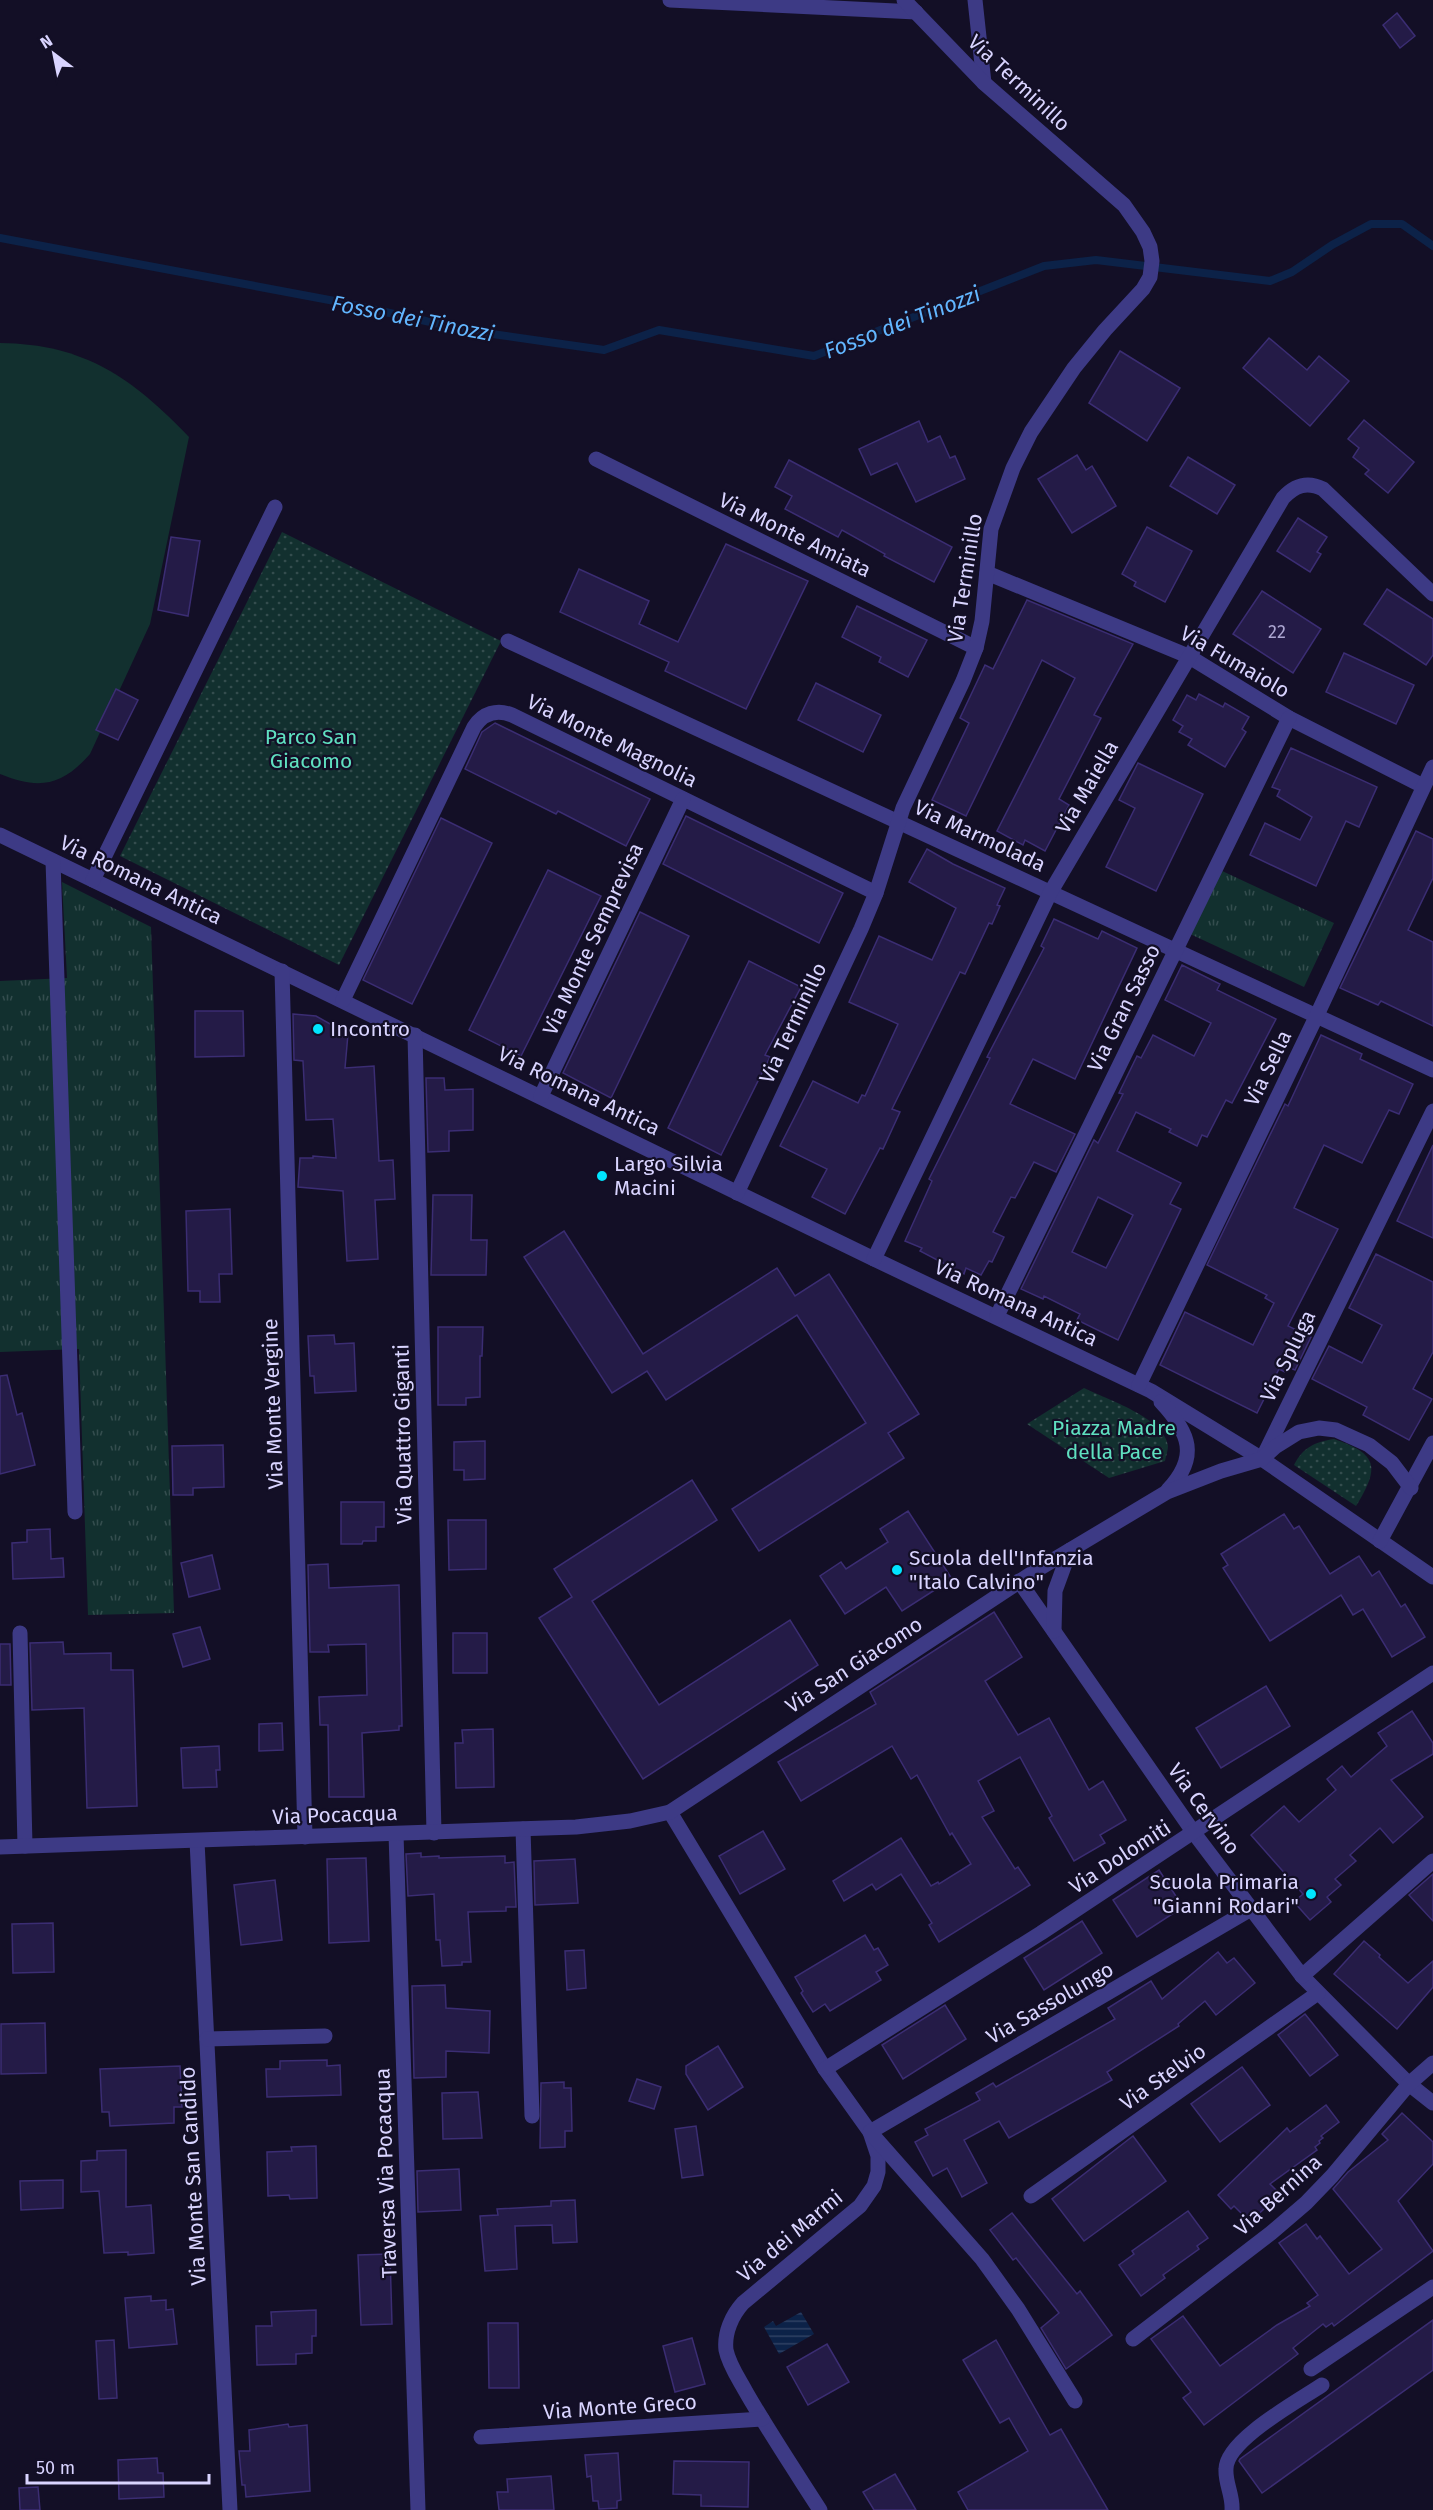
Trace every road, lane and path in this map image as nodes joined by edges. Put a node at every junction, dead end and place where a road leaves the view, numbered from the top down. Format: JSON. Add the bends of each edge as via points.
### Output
{"nodes":[{"id":1,"x":670,"y":0,"type":"edge"},
{"id":2,"x":904,"y":0,"type":"edge"},
{"id":3,"x":975,"y":0,"type":"edge"},
{"id":4,"x":916,"y":12,"type":"junction"},
{"id":5,"x":984,"y":83,"type":"junction"},
{"id":6,"x":596,"y":459,"type":"dead end"},
{"id":7,"x":275,"y":507,"type":"dead end"},
{"id":8,"x":987,"y":573,"type":"junction"},
{"id":9,"x":1433,"y":594,"type":"edge"},
{"id":10,"x":508,"y":641,"type":"dead end"},
{"id":11,"x":976,"y":648,"type":"junction"},
{"id":12,"x":1188,"y":656,"type":"junction"},
{"id":13,"x":1289,"y":718,"type":"junction"},
{"id":14,"x":1433,"y":767,"type":"edge"},
{"id":15,"x":1423,"y":786,"type":"junction"},
{"id":16,"x":683,"y":799,"type":"junction"},
{"id":17,"x":898,"y":821,"type":"junction"},
{"id":18,"x":3,"y":838,"type":"edge"},
{"id":19,"x":53,"y":861,"type":"junction"},
{"id":20,"x":93,"y":880,"type":"junction"},
{"id":21,"x":876,"y":893,"type":"junction"},
{"id":22,"x":1050,"y":893,"type":"junction"},
{"id":23,"x":1175,"y":951,"type":"junction"},
{"id":24,"x":282,"y":971,"type":"junction"},
{"id":25,"x":343,"y":1000,"type":"junction"},
{"id":26,"x":1317,"y":1015,"type":"junction"},
{"id":27,"x":415,"y":1035,"type":"junction"},
{"id":28,"x":1433,"y":1070,"type":"edge"},
{"id":29,"x":542,"y":1096,"type":"junction"},
{"id":30,"x":1433,"y":1111,"type":"edge"},
{"id":31,"x":737,"y":1193,"type":"junction"},
{"id":32,"x":874,"y":1259,"type":"junction"},
{"id":33,"x":997,"y":1316,"type":"junction"},
{"id":34,"x":1145,"y":1388,"type":"junction"},
{"id":35,"x":1433,"y":1443,"type":"edge"},
{"id":36,"x":1262,"y":1458,"type":"junction"},
{"id":37,"x":1411,"y":1488,"type":"junction"},
{"id":38,"x":1167,"y":1492,"type":"junction"},
{"id":39,"x":75,"y":1512,"type":"dead end"},
{"id":40,"x":1380,"y":1541,"type":"junction"},
{"id":41,"x":1070,"y":1550,"type":"junction"},
{"id":42,"x":1433,"y":1577,"type":"edge"},
{"id":43,"x":1019,"y":1581,"type":"junction"},
{"id":44,"x":1054,"y":1632,"type":"junction"},
{"id":45,"x":20,"y":1633,"type":"dead end"},
{"id":46,"x":1433,"y":1673,"type":"edge"},
{"id":47,"x":670,"y":1812,"type":"junction"},
{"id":48,"x":523,"y":1829,"type":"junction"},
{"id":49,"x":434,"y":1833,"type":"junction"},
{"id":50,"x":1194,"y":1833,"type":"junction"},
{"id":51,"x":396,"y":1834,"type":"junction"},
{"id":52,"x":305,"y":1837,"type":"junction"},
{"id":53,"x":198,"y":1840,"type":"junction"},
{"id":54,"x":25,"y":1846,"type":"junction"},
{"id":55,"x":0,"y":1847,"type":"edge"},
{"id":56,"x":1433,"y":1861,"type":"edge"},
{"id":57,"x":1251,"y":1909,"type":"junction"},
{"id":58,"x":1302,"y":1976,"type":"junction"},
{"id":59,"x":1318,"y":1993,"type":"junction"},
{"id":60,"x":325,"y":2036,"type":"dead end"},
{"id":61,"x":207,"y":2039,"type":"junction"},
{"id":62,"x":1433,"y":2063,"type":"edge"},
{"id":63,"x":825,"y":2069,"type":"junction"},
{"id":64,"x":1408,"y":2084,"type":"junction"},
{"id":65,"x":1433,"y":2103,"type":"edge"},
{"id":66,"x":532,"y":2116,"type":"dead end"},
{"id":67,"x":870,"y":2132,"type":"junction"},
{"id":68,"x":1031,"y":2196,"type":"dead end"},
{"id":69,"x":1433,"y":2286,"type":"edge"},
{"id":70,"x":1133,"y":2339,"type":"dead end"},
{"id":71,"x":1311,"y":2369,"type":"dead end"},
{"id":72,"x":1322,"y":2385,"type":"dead end"},
{"id":73,"x":1075,"y":2401,"type":"dead end"},
{"id":74,"x":762,"y":2419,"type":"junction"},
{"id":75,"x":481,"y":2437,"type":"dead end"},
{"id":76,"x":230,"y":2510,"type":"edge"},
{"id":77,"x":418,"y":2510,"type":"edge"},
{"id":78,"x":820,"y":2510,"type":"edge"},
{"id":79,"x":1232,"y":2510,"type":"edge"}],
"edges":[{"from":1,"to":4,"type":"street"},
{"from":2,"to":4,"type":"street","name":"Via Terminillo"},
{"from":3,"to":5,"type":"street"},
{"from":4,"to":5,"type":"street","name":"Via Terminillo"},
{"from":5,"to":8,"type":"street","name":"Via Terminillo","via":[[1124,205],[1143,232],[1152,254],[1150,277],[1140,293],[1074,368],[1024,444],[989,536]]},
{"from":6,"to":11,"type":"street","name":"Via Monte Amiata"},
{"from":7,"to":20,"type":"street"},
{"from":8,"to":11,"type":"street","name":"Via Terminillo"},
{"from":8,"to":12,"type":"street","name":"Via Fumaiolo"},
{"from":9,"to":12,"type":"street","name":"Via Maiella","via":[[1327,492],[1317,486],[1302,485],[1283,498]]},
{"from":10,"to":17,"type":"street","name":"Via Marmolada"},
{"from":11,"to":17,"type":"street","name":"Via Terminillo"},
{"from":12,"to":13,"type":"street","name":"Via Fumaiolo"},
{"from":12,"to":22,"type":"street","name":"Via Maiella"},
{"from":13,"to":15,"type":"street","name":"Via Fumaiolo"},
{"from":13,"to":23,"type":"street","name":"Via Gran Sasso"},
{"from":14,"to":15,"type":"street","name":"Via Sella"},
{"from":15,"to":26,"type":"street","name":"Via Sella"},
{"from":16,"to":21,"type":"street","name":"Via Monte Magnolia"},
{"from":16,"to":25,"type":"street","name":"Via Monte Magnolia","via":[[512,715],[497,712],[485,716],[474,727]]},
{"from":16,"to":29,"type":"street","name":"Via Monte Semprevisa"},
{"from":17,"to":21,"type":"street","name":"Via Terminillo"},
{"from":17,"to":22,"type":"street","name":"Via Marmolada"},
{"from":18,"to":19,"type":"street","name":"Via Romana Antica"},
{"from":19,"to":20,"type":"street","name":"Via Romana Antica"},
{"from":19,"to":39,"type":"street"},
{"from":20,"to":24,"type":"street","name":"Via Romana Antica"},
{"from":21,"to":31,"type":"street","name":"Via Terminillo"},
{"from":22,"to":23,"type":"street","name":"Via Marmolada"},
{"from":22,"to":32,"type":"street","name":"Via Maiella"},
{"from":23,"to":26,"type":"street","name":"Via Marmolada"},
{"from":23,"to":33,"type":"street","name":"Via Gran Sasso"},
{"from":24,"to":25,"type":"street","name":"Via Romana Antica"},
{"from":24,"to":52,"type":"street","name":"Via Monte Vergine"},
{"from":25,"to":27,"type":"street","name":"Via Romana Antica"},
{"from":26,"to":28,"type":"street","name":"Via Marmolada"},
{"from":26,"to":34,"type":"street","name":"Via Sella"},
{"from":27,"to":29,"type":"street","name":"Via Romana Antica"},
{"from":27,"to":49,"type":"street","name":"Via Quattro Giganti"},
{"from":29,"to":31,"type":"street","name":"Via Romana Antica"},
{"from":30,"to":36,"type":"street","name":"Via Spluga"},
{"from":31,"to":32,"type":"street","name":"Via Romana Antica"},
{"from":32,"to":33,"type":"street","name":"Via Romana Antica"},
{"from":33,"to":34,"type":"street","name":"Via Romana Antica"},
{"from":34,"to":36,"type":"street","name":"Via Romana Antica"},
{"from":34,"to":38,"type":"street","via":[[1175,1419],[1188,1447],[1182,1473]]},
{"from":35,"to":37,"type":"street"},
{"from":36,"to":37,"type":"street","via":[[1299,1432],[1336,1430],[1377,1449]]},
{"from":36,"to":38,"type":"street","name":"Via San Giacomo"},
{"from":36,"to":40,"type":"street"},
{"from":37,"to":40,"type":"street"},
{"from":38,"to":41,"type":"street","name":"Via San Giacomo"},
{"from":40,"to":42,"type":"street"},
{"from":41,"to":43,"type":"street","name":"Via San Giacomo"},
{"from":41,"to":44,"type":"street","via":[[1055,1592]]},
{"from":43,"to":44,"type":"street","name":"Via Cervino"},
{"from":43,"to":47,"type":"street","name":"Via San Giacomo"},
{"from":44,"to":50,"type":"street","name":"Via Cervino"},
{"from":45,"to":54,"type":"street"},
{"from":46,"to":50,"type":"street","name":"Via Dolomiti"},
{"from":47,"to":48,"type":"street","name":"Via Pocacqua","via":[[630,1821]]},
{"from":47,"to":63,"type":"street","name":"Via dei Marmi"},
{"from":48,"to":49,"type":"street","name":"Via Pocacqua"},
{"from":48,"to":66,"type":"street"},
{"from":49,"to":51,"type":"street","name":"Via Pocacqua"},
{"from":50,"to":57,"type":"street","name":"Via Cervino"},
{"from":50,"to":63,"type":"street","name":"Via Dolomiti"},
{"from":51,"to":52,"type":"street","name":"Via Pocacqua"},
{"from":51,"to":77,"type":"street","name":"Traversa Via Pocacqua"},
{"from":52,"to":53,"type":"street","name":"Via Pocacqua"},
{"from":53,"to":54,"type":"street","name":"Via Pocacqua"},
{"from":53,"to":61,"type":"street","name":"Via Monte San Candido"},
{"from":54,"to":55,"type":"street","name":"Via Pocacqua"},
{"from":56,"to":58,"type":"street"},
{"from":57,"to":58,"type":"street","name":"Via Cervino"},
{"from":57,"to":67,"type":"street","name":"Via Sassolungo"},
{"from":58,"to":59,"type":"street","name":"Via Cervino"},
{"from":59,"to":64,"type":"street","name":"Via Cervino"},
{"from":59,"to":68,"type":"street","name":"Via Stelvio"},
{"from":60,"to":61,"type":"street"},
{"from":61,"to":76,"type":"street","name":"Via Monte San Candido"},
{"from":62,"to":64,"type":"street","name":"Via Bernina"},
{"from":63,"to":67,"type":"street","name":"Via dei Marmi"},
{"from":64,"to":65,"type":"street","name":"Via Cervino"},
{"from":64,"to":70,"type":"street","name":"Via Bernina","via":[[1306,2203]]},
{"from":67,"to":73,"type":"street","via":[[982,2259]]},
{"from":67,"to":74,"type":"street","name":"Via dei Marmi","via":[[879,2164],[866,2200],[743,2303],[730,2324],[726,2347],[729,2361]]},
{"from":69,"to":71,"type":"street"},
{"from":72,"to":79,"type":"street","via":[[1243,2439],[1231,2452],[1226,2468]]},
{"from":74,"to":75,"type":"street","name":"Via Monte Greco"},
{"from":74,"to":78,"type":"street","name":"Via dei Marmi"}]}
